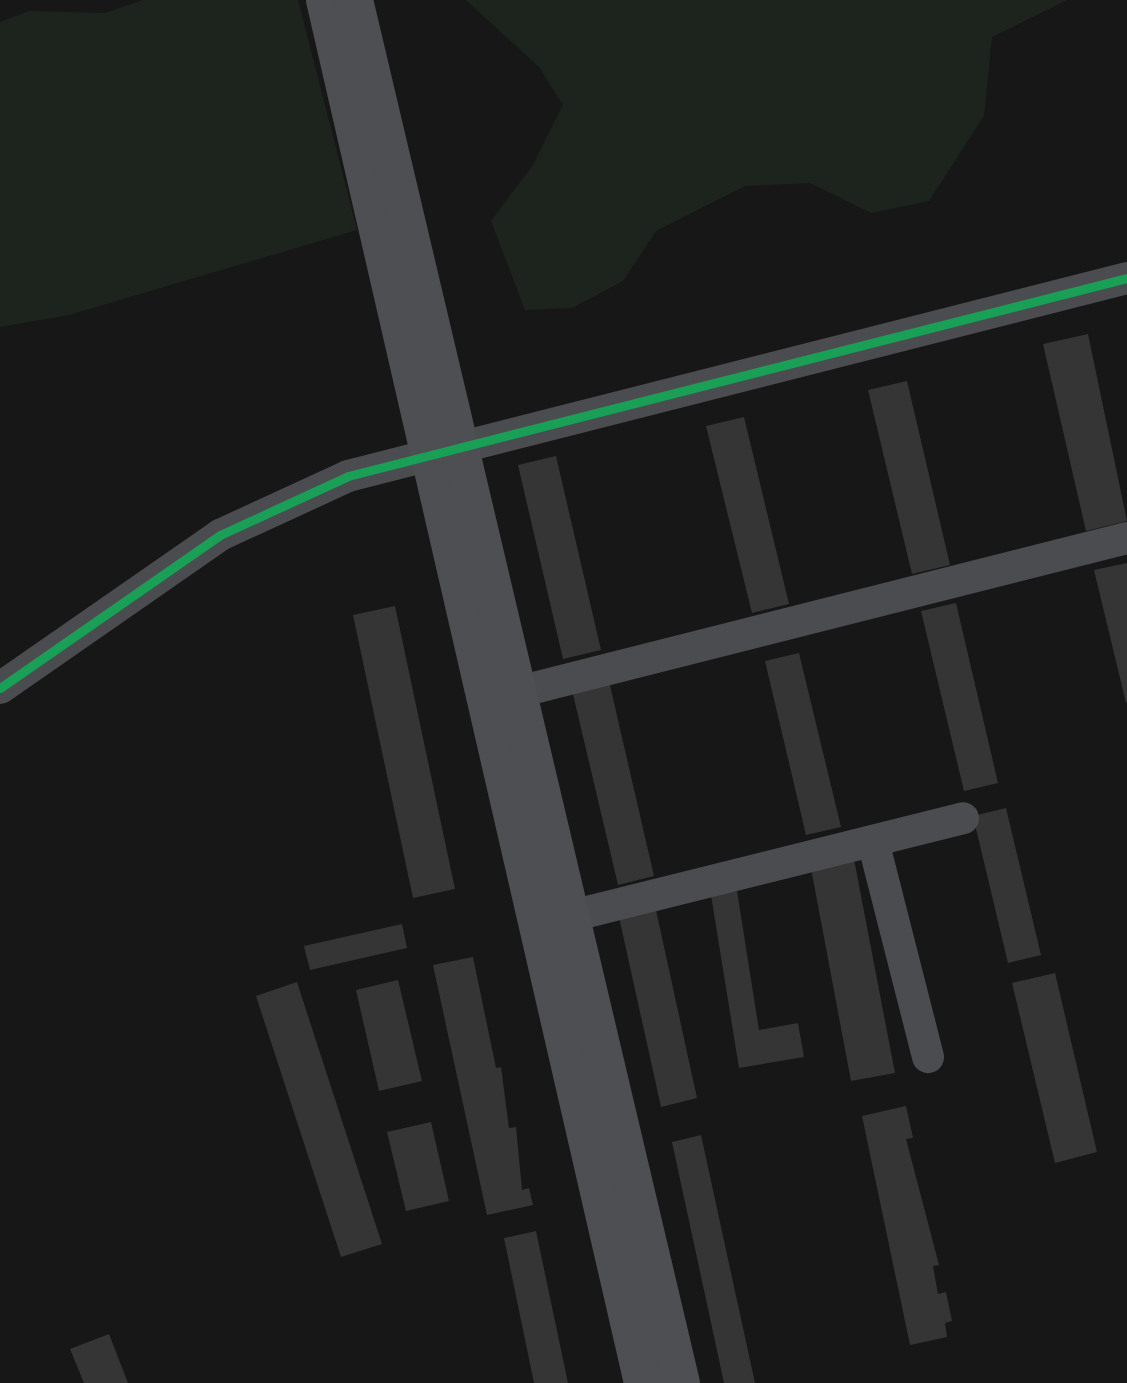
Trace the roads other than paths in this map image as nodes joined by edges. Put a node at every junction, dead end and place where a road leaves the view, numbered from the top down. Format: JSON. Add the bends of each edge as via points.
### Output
{"nodes":[{"id":1,"x":325,"y":0,"type":"edge"},
{"id":2,"x":354,"y":0,"type":"edge"},
{"id":3,"x":1127,"y":278,"type":"edge"},
{"id":4,"x":445,"y":447,"type":"junction"},
{"id":5,"x":1127,"y":538,"type":"edge"},
{"id":6,"x":0,"y":688,"type":"edge"},
{"id":7,"x":518,"y":692,"type":"junction"},
{"id":8,"x":963,"y":818,"type":"dead end"},
{"id":9,"x":873,"y":841,"type":"junction"},
{"id":10,"x":571,"y":916,"type":"junction"},
{"id":11,"x":928,"y":1057,"type":"dead end"},
{"id":12,"x":643,"y":1383,"type":"edge"},
{"id":13,"x":681,"y":1383,"type":"edge"}],
"edges":[{"from":1,"to":4,"type":"main road"},
{"from":2,"to":4,"type":"main road"},
{"from":3,"to":4,"type":"street"},
{"from":4,"to":6,"type":"street","via":[[300,495],[220,535]]},
{"from":4,"to":7,"type":"main road"},
{"from":4,"to":12,"type":"main road"},
{"from":5,"to":7,"type":"street"},
{"from":7,"to":10,"type":"main road"},
{"from":8,"to":9,"type":"street"},
{"from":9,"to":10,"type":"street"},
{"from":9,"to":11,"type":"street"},
{"from":10,"to":13,"type":"main road"}]}
